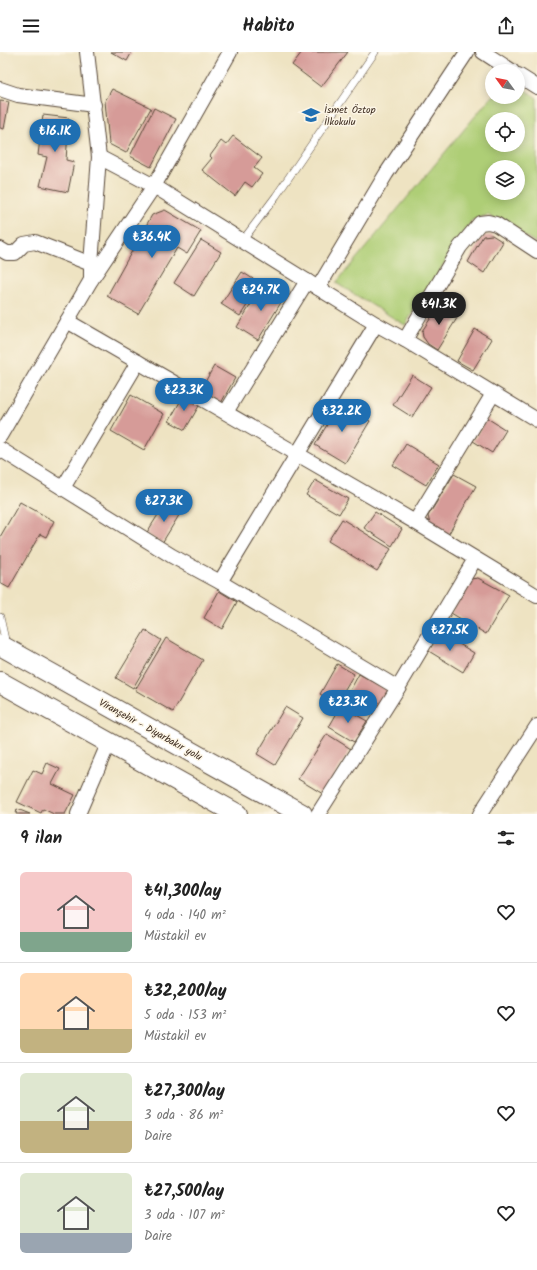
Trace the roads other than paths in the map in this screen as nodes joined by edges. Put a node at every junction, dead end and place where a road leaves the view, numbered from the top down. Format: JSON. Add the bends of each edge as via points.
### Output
{"nodes":[{"id":1,"x":87,"y":52,"type":"edge"},
{"id":2,"x":230,"y":52,"type":"edge"},
{"id":3,"x":375,"y":52,"type":"edge"},
{"id":4,"x":467,"y":52,"type":"edge"},
{"id":5,"x":483,"y":52,"type":"edge"},
{"id":6,"x":501,"y":64,"type":"edge"},
{"id":7,"x":525,"y":79,"type":"edge"},
{"id":8,"x":537,"y":87,"type":"edge"},
{"id":9,"x":0,"y":89,"type":"edge"},
{"id":10,"x":94,"y":105,"type":"junction"},
{"id":11,"x":99,"y":157,"type":"junction"},
{"id":12,"x":154,"y":186,"type":"junction"},
{"id":13,"x":242,"y":240,"type":"junction"},
{"id":14,"x":0,"y":249,"type":"edge"},
{"id":15,"x":537,"y":251,"type":"edge"},
{"id":16,"x":91,"y":264,"type":"junction"},
{"id":17,"x":91,"y":280,"type":"junction"},
{"id":18,"x":312,"y":284,"type":"junction"},
{"id":19,"x":67,"y":321,"type":"junction"},
{"id":20,"x":376,"y":324,"type":"junction"},
{"id":21,"x":405,"y":340,"type":"junction"},
{"id":22,"x":138,"y":362,"type":"junction"},
{"id":23,"x":493,"y":394,"type":"junction"},
{"id":24,"x":226,"y":412,"type":"junction"},
{"id":25,"x":537,"y":420,"type":"edge"},
{"id":26,"x":0,"y":436,"type":"edge"},
{"id":27,"x":0,"y":449,"type":"edge"},
{"id":28,"x":298,"y":454,"type":"junction"},
{"id":29,"x":62,"y":488,"type":"junction"},
{"id":30,"x":415,"y":522,"type":"junction"},
{"id":31,"x":475,"y":559,"type":"junction"},
{"id":32,"x":220,"y":582,"type":"junction"},
{"id":33,"x":537,"y":596,"type":"edge"},
{"id":34,"x":0,"y":617,"type":"edge"},
{"id":35,"x":3,"y":646,"type":"edge"},
{"id":36,"x":2,"y":686,"type":"edge"},
{"id":37,"x":398,"y":688,"type":"junction"},
{"id":38,"x":537,"y":726,"type":"edge"},
{"id":39,"x":109,"y":742,"type":"junction"},
{"id":40,"x":78,"y":814,"type":"edge"},
{"id":41,"x":237,"y":814,"type":"edge"},
{"id":42,"x":302,"y":814,"type":"edge"},
{"id":43,"x":318,"y":814,"type":"edge"},
{"id":44,"x":480,"y":814,"type":"edge"}],
"edges":[{"from":1,"to":10,"type":"street"},
{"from":2,"to":12,"type":"street"},
{"from":3,"to":13,"type":"lane","via":[[276,196]]},
{"from":4,"to":18,"type":"street"},
{"from":5,"to":6,"type":"street"},
{"from":7,"to":8,"type":"street"},
{"from":9,"to":10,"type":"street","via":[[18,95]]},
{"from":10,"to":11,"type":"street"},
{"from":11,"to":12,"type":"street"},
{"from":11,"to":16,"type":"street"},
{"from":12,"to":13,"type":"street"},
{"from":12,"to":17,"type":"street"},
{"from":13,"to":18,"type":"street"},
{"from":14,"to":16,"type":"street","via":[[7,253],[15,253],[24,244],[35,242]]},
{"from":15,"to":21,"type":"street","via":[[496,224],[480,223],[460,247]]},
{"from":16,"to":17,"type":"street"},
{"from":17,"to":19,"type":"street"},
{"from":18,"to":20,"type":"street"},
{"from":18,"to":24,"type":"street"},
{"from":19,"to":22,"type":"street"},
{"from":19,"to":26,"type":"street"},
{"from":20,"to":21,"type":"street"},
{"from":20,"to":28,"type":"street"},
{"from":21,"to":23,"type":"street"},
{"from":22,"to":24,"type":"street"},
{"from":22,"to":29,"type":"street"},
{"from":23,"to":25,"type":"street"},
{"from":23,"to":30,"type":"street"},
{"from":24,"to":28,"type":"street"},
{"from":27,"to":29,"type":"street"},
{"from":28,"to":30,"type":"street"},
{"from":28,"to":32,"type":"street"},
{"from":29,"to":32,"type":"street","via":[[172,556]]},
{"from":30,"to":31,"type":"street"},
{"from":31,"to":33,"type":"street"},
{"from":31,"to":37,"type":"street"},
{"from":32,"to":37,"type":"street"},
{"from":34,"to":35,"type":"lane"},
{"from":35,"to":42,"type":"main road","name":"Viranşehir - Diyarbakır yolu"},
{"from":36,"to":39,"type":"main road"},
{"from":37,"to":43,"type":"street"},
{"from":38,"to":44,"type":"street"},
{"from":39,"to":40,"type":"street"},
{"from":39,"to":41,"type":"main road"}]}
